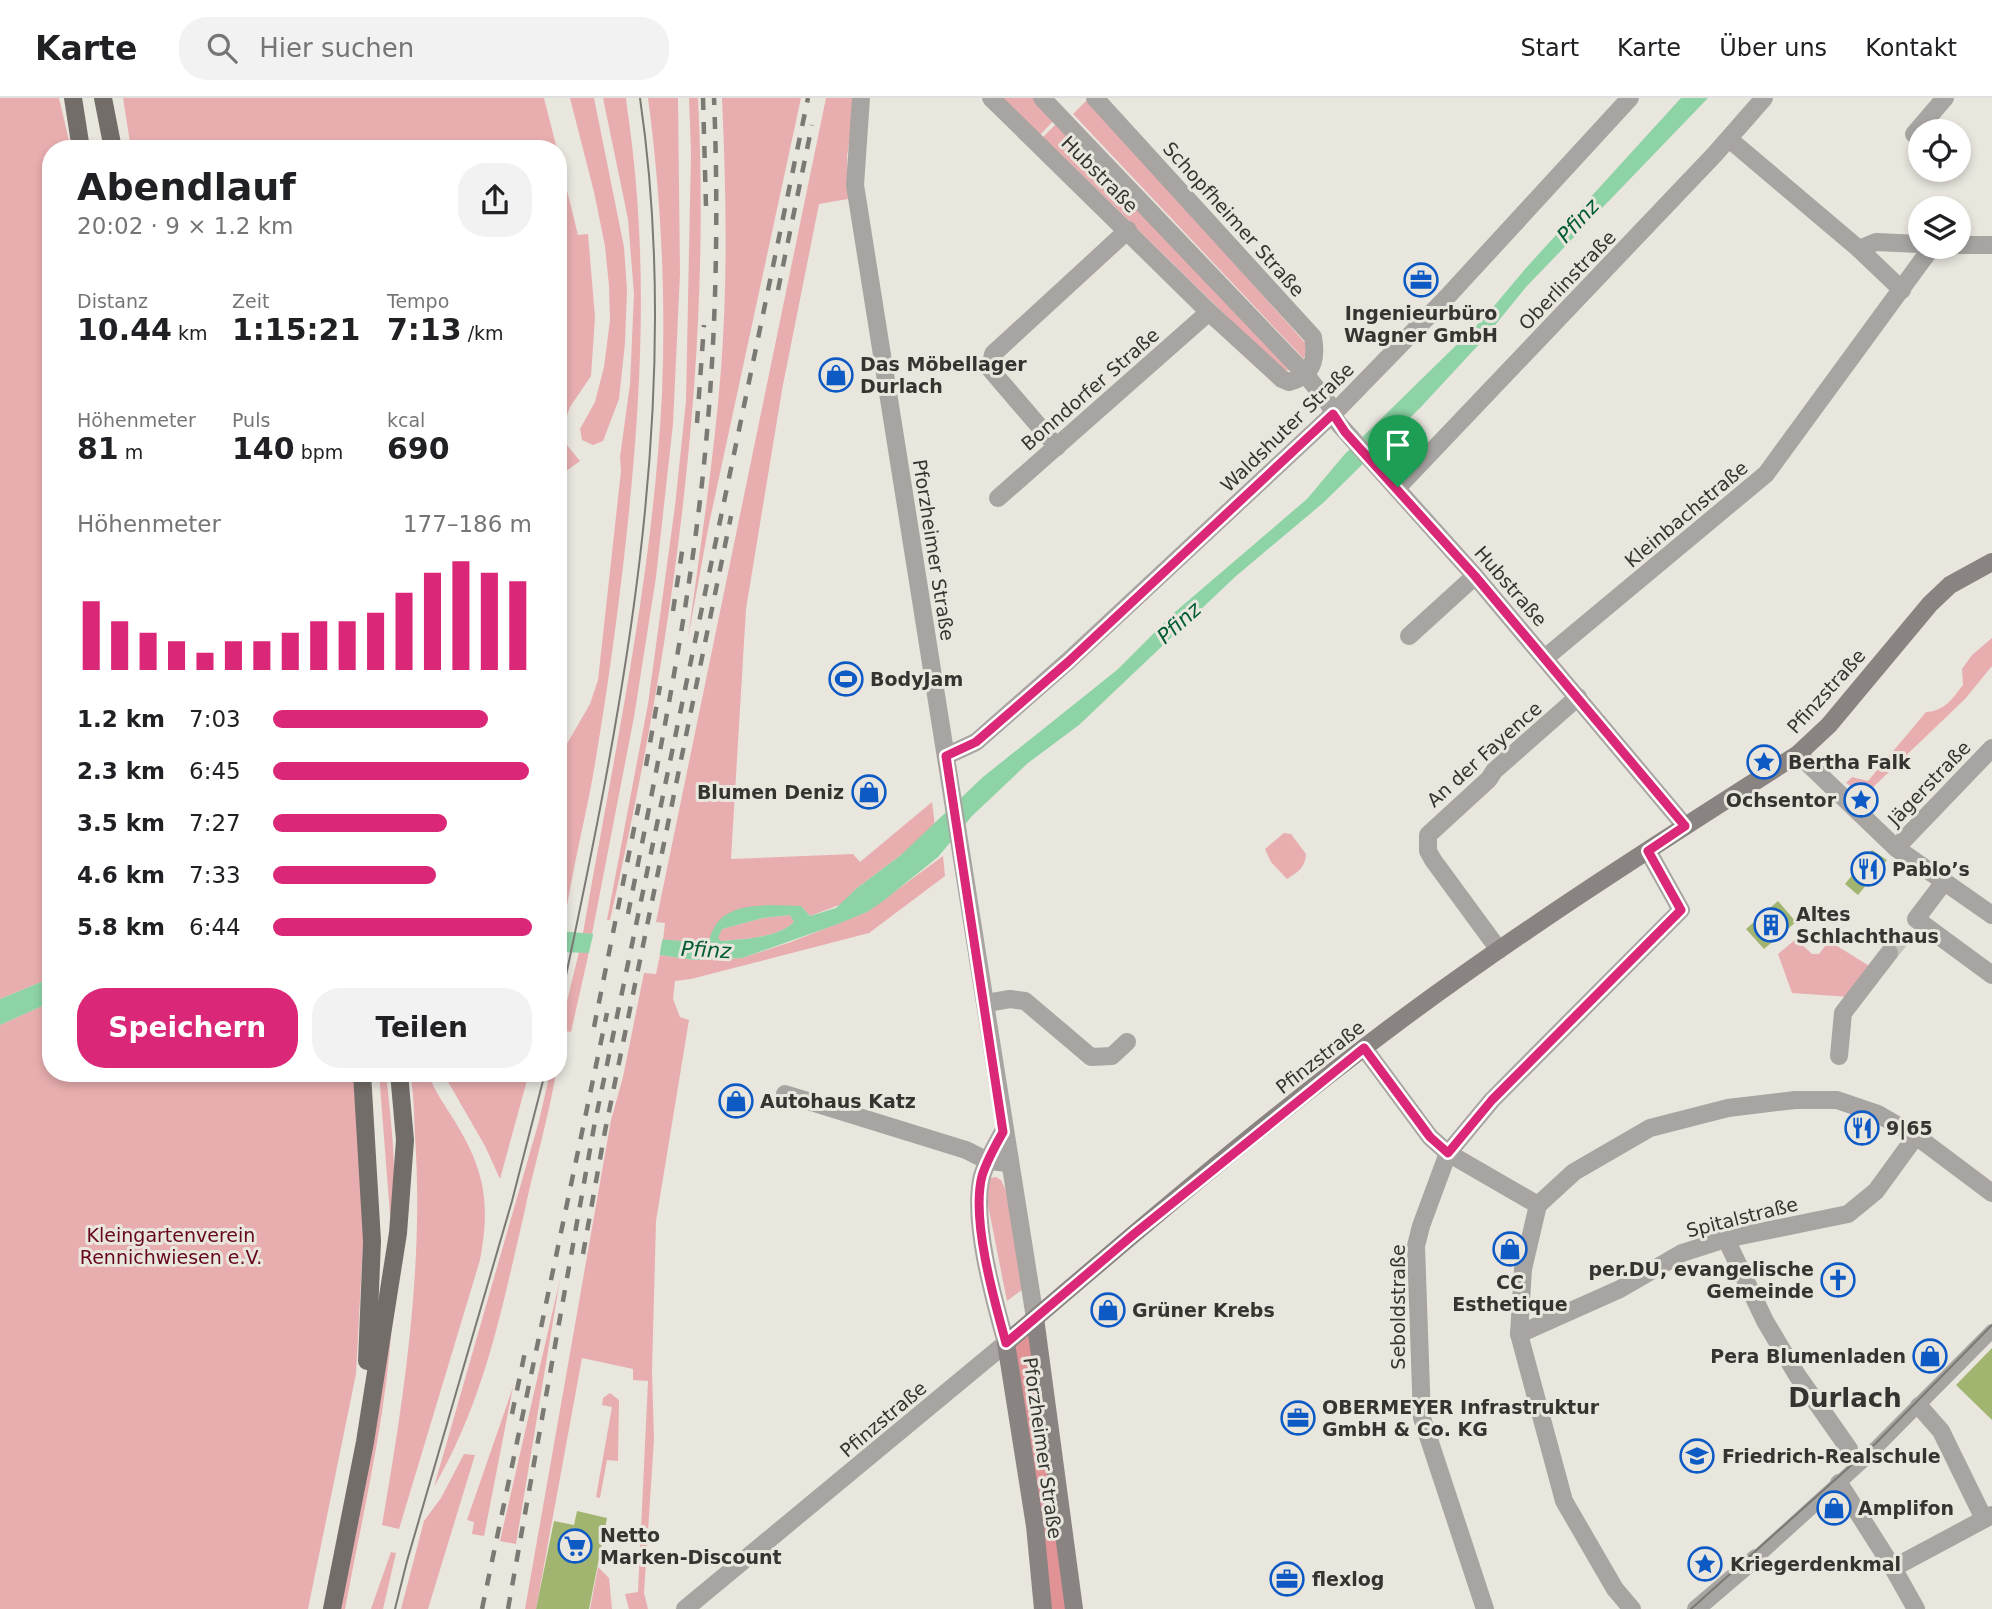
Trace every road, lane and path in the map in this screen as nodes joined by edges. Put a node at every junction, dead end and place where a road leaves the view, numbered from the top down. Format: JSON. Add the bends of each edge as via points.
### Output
{"nodes":[{"id":1,"x":73,"y":98,"type":"edge"},
{"id":2,"x":103,"y":98,"type":"edge"},
{"id":3,"x":861,"y":98,"type":"edge"},
{"id":4,"x":991,"y":98,"type":"edge"},
{"id":5,"x":1042,"y":98,"type":"edge"},
{"id":6,"x":1095,"y":98,"type":"edge"},
{"id":7,"x":1630,"y":98,"type":"edge"},
{"id":8,"x":1764,"y":98,"type":"edge"},
{"id":9,"x":1945,"y":98,"type":"edge"},
{"id":10,"x":1927,"y":119,"type":"edge"},
{"id":11,"x":1728,"y":139,"type":"junction"},
{"id":12,"x":80,"y":140,"type":"edge"},
{"id":13,"x":111,"y":140,"type":"edge"},
{"id":14,"x":1128,"y":230,"type":"junction"},
{"id":15,"x":1908,"y":243,"type":"edge"},
{"id":16,"x":1971,"y":245,"type":"edge"},
{"id":17,"x":1992,"y":245,"type":"edge"},
{"id":18,"x":1858,"y":249,"type":"junction"},
{"id":19,"x":1924,"y":259,"type":"edge"},
{"id":20,"x":1902,"y":290,"type":"junction"},
{"id":21,"x":1209,"y":312,"type":"junction"},
{"id":22,"x":1306,"y":375,"type":"junction"},
{"id":23,"x":1333,"y":414,"type":"junction"},
{"id":24,"x":1056,"y":447,"type":"junction"},
{"id":25,"x":1398,"y":487,"type":"junction"},
{"id":26,"x":998,"y":498,"type":"dead end"},
{"id":27,"x":1992,"y":562,"type":"edge"},
{"id":28,"x":1475,"y":576,"type":"junction"},
{"id":29,"x":1409,"y":636,"type":"dead end"},
{"id":30,"x":1545,"y":659,"type":"junction"},
{"id":31,"x":1578,"y":697,"type":"junction"},
{"id":32,"x":1992,"y":748,"type":"edge"},
{"id":33,"x":1798,"y":754,"type":"junction"},
{"id":34,"x":946,"y":756,"type":"junction"},
{"id":35,"x":1685,"y":826,"type":"junction"},
{"id":36,"x":1896,"y":848,"type":"junction"},
{"id":37,"x":1648,"y":851,"type":"junction"},
{"id":38,"x":1944,"y":882,"type":"junction"},
{"id":39,"x":1992,"y":915,"type":"edge"},
{"id":40,"x":1499,"y":950,"type":"junction"},
{"id":41,"x":1889,"y":953,"type":"tunnel mouth"},
{"id":42,"x":1992,"y":975,"type":"edge"},
{"id":43,"x":986,"y":1003,"type":"junction"},
{"id":44,"x":1127,"y":1042,"type":"dead end"},
{"id":45,"x":1364,"y":1048,"type":"junction"},
{"id":46,"x":1839,"y":1056,"type":"dead end"},
{"id":47,"x":363,"y":1082,"type":"edge"},
{"id":48,"x":400,"y":1082,"type":"edge"},
{"id":49,"x":785,"y":1094,"type":"dead end"},
{"id":50,"x":1003,"y":1132,"type":"junction"},
{"id":51,"x":1916,"y":1136,"type":"junction"},
{"id":52,"x":1448,"y":1153,"type":"junction"},
{"id":53,"x":988,"y":1161,"type":"junction"},
{"id":54,"x":1009,"y":1163,"type":"junction"},
{"id":55,"x":1992,"y":1193,"type":"edge"},
{"id":56,"x":1538,"y":1205,"type":"junction"},
{"id":57,"x":1726,"y":1239,"type":"junction"},
{"id":58,"x":1035,"y":1318,"type":"junction"},
{"id":59,"x":1992,"y":1331,"type":"edge"},
{"id":60,"x":1518,"y":1334,"type":"junction"},
{"id":61,"x":1006,"y":1343,"type":"junction"},
{"id":62,"x":1920,"y":1406,"type":"junction"},
{"id":63,"x":1849,"y":1449,"type":"joint"},
{"id":64,"x":1862,"y":1462,"type":"junction"},
{"id":65,"x":1839,"y":1483,"type":"junction"},
{"id":66,"x":1988,"y":1517,"type":"edge"},
{"id":67,"x":1756,"y":1558,"type":"joint"},
{"id":68,"x":1894,"y":1568,"type":"junction"},
{"id":69,"x":322,"y":1609,"type":"edge"},
{"id":70,"x":332,"y":1609,"type":"edge"},
{"id":71,"x":685,"y":1609,"type":"edge"},
{"id":72,"x":1043,"y":1609,"type":"edge"},
{"id":73,"x":1074,"y":1609,"type":"edge"},
{"id":74,"x":1485,"y":1609,"type":"edge"},
{"id":75,"x":1632,"y":1609,"type":"edge"},
{"id":76,"x":1696,"y":1609,"type":"edge"},
{"id":77,"x":1916,"y":1609,"type":"edge"}],
"edges":[{"from":1,"to":12,"type":"main road"},
{"from":2,"to":13,"type":"main road"},
{"from":3,"to":34,"type":"street","name":"Pforzheimer Straße","via":[[855,185]]},
{"from":4,"to":14,"type":"street","name":"Hubstraße"},
{"from":5,"to":22,"type":"street","name":"Hubstraße"},
{"from":6,"to":22,"type":"street","name":"Schopfheimer Straße","via":[[1313,337],[1315,362]]},
{"from":7,"to":23,"type":"street","name":"Waldshuter Straße"},
{"from":8,"to":11,"type":"street","name":"Oberlinstraße"},
{"from":9,"to":10,"type":"street"},
{"from":11,"to":18,"type":"street"},
{"from":11,"to":25,"type":"street","name":"Oberlinstraße"},
{"from":14,"to":21,"type":"street","name":"Hubstraße"},
{"from":14,"to":24,"type":"street","via":[[993,354],[990,369]]},
{"from":15,"to":18,"type":"street","via":[[1876,242]]},
{"from":16,"to":17,"type":"street"},
{"from":18,"to":20,"type":"street"},
{"from":19,"to":20,"type":"street","name":"Kleinbachstraße"},
{"from":20,"to":30,"type":"street","name":"Kleinbachstraße","via":[[1766,474]]},
{"from":21,"to":22,"type":"street","name":"Hubstraße","via":[[1282,379],[1289,382]]},
{"from":21,"to":24,"type":"street","name":"Bonndorfer Straße"},
{"from":22,"to":23,"type":"street","name":"Hubstraße"},
{"from":23,"to":25,"type":"street","name":"Hubstraße"},
{"from":23,"to":34,"type":"street","name":"Waldshuter Straße","via":[[1068,662],[976,742]]},
{"from":24,"to":26,"type":"street","name":"Bonndorfer Straße"},
{"from":25,"to":28,"type":"street","name":"Hubstraße"},
{"from":27,"to":33,"type":"main road","name":"Pfinzstraße","via":[[1950,585],[1930,604],[1829,725]]},
{"from":28,"to":29,"type":"street"},
{"from":28,"to":30,"type":"street","name":"Hubstraße"},
{"from":30,"to":31,"type":"street","name":"Hubstraße"},
{"from":31,"to":35,"type":"street","name":"Hubstraße"},
{"from":31,"to":40,"type":"street","name":"An der Fayence","via":[[1428,835],[1433,860]]},
{"from":32,"to":36,"type":"street","name":"Jägerstraße"},
{"from":33,"to":35,"type":"main road","name":"Pfinzstraße"},
{"from":33,"to":36,"type":"street"},
{"from":34,"to":43,"type":"street","name":"Pforzheimer Straße"},
{"from":35,"to":37,"type":"main road","name":"Pfinzstraße"},
{"from":36,"to":38,"type":"street"},
{"from":37,"to":40,"type":"main road","name":"Pfinzstraße"},
{"from":37,"to":52,"type":"street","name":"Seboldstraße","via":[[1681,910],[1492,1100]]},
{"from":38,"to":39,"type":"street"},
{"from":38,"to":42,"type":"street","via":[[1911,926]]},
{"from":40,"to":45,"type":"main road","name":"Pfinzstraße"},
{"from":41,"to":46,"type":"street","via":[[1843,1013]]},
{"from":43,"to":44,"type":"street","via":[[1026,1001],[1091,1057],[1112,1056]]},
{"from":43,"to":50,"type":"street","name":"Pforzheimer Straße"},
{"from":45,"to":52,"type":"street","via":[[1430,1137]]},
{"from":45,"to":58,"type":"main road","name":"Pfinzstraße"},
{"from":47,"to":69,"type":"main road","via":[[372,1241],[369,1350]]},
{"from":48,"to":70,"type":"main road","via":[[405,1140],[398,1233],[365,1442]]},
{"from":49,"to":53,"type":"street","via":[[966,1150]]},
{"from":50,"to":53,"type":"street","name":"Pforzheimer Straße"},
{"from":50,"to":54,"type":"street","name":"Pforzheimer Straße"},
{"from":51,"to":55,"type":"street"},
{"from":51,"to":56,"type":"street","via":[[1878,1114],[1837,1100],[1728,1108],[1650,1128],[1574,1172]]},
{"from":51,"to":57,"type":"street","name":"Spitalstraße","via":[[1876,1191],[1848,1214]]},
{"from":52,"to":56,"type":"street"},
{"from":52,"to":74,"type":"street","name":"Seboldstraße","via":[[1416,1246],[1420,1392],[1427,1438]]},
{"from":53,"to":54,"type":"street"},
{"from":53,"to":61,"type":"street","name":"Pforzheimer Straße","via":[[980,1190],[980,1220]]},
{"from":54,"to":58,"type":"street","name":"Pforzheimer Straße"},
{"from":56,"to":60,"type":"street","via":[[1523,1269]]},
{"from":57,"to":60,"type":"street","name":"Spitalstraße","via":[[1682,1253],[1620,1289]]},
{"from":57,"to":63,"type":"street","via":[[1765,1321]]},
{"from":58,"to":61,"type":"main road","name":"Pfinzstraße"},
{"from":58,"to":73,"type":"main road","name":"Pforzheimer Straße"},
{"from":59,"to":62,"type":"street"},
{"from":60,"to":75,"type":"street","via":[[1564,1501],[1615,1589]]},
{"from":61,"to":71,"type":"street","name":"Pfinzstraße"},
{"from":61,"to":72,"type":"main road","name":"Pforzheimer Straße","via":[[1035,1526]]},
{"from":62,"to":64,"type":"street"},
{"from":62,"to":66,"type":"street","via":[[1941,1431]]},
{"from":63,"to":64,"type":"street"},
{"from":64,"to":65,"type":"street"},
{"from":65,"to":67,"type":"street"},
{"from":65,"to":68,"type":"street"},
{"from":66,"to":68,"type":"street"},
{"from":67,"to":76,"type":"street"},
{"from":68,"to":77,"type":"street"}]}
